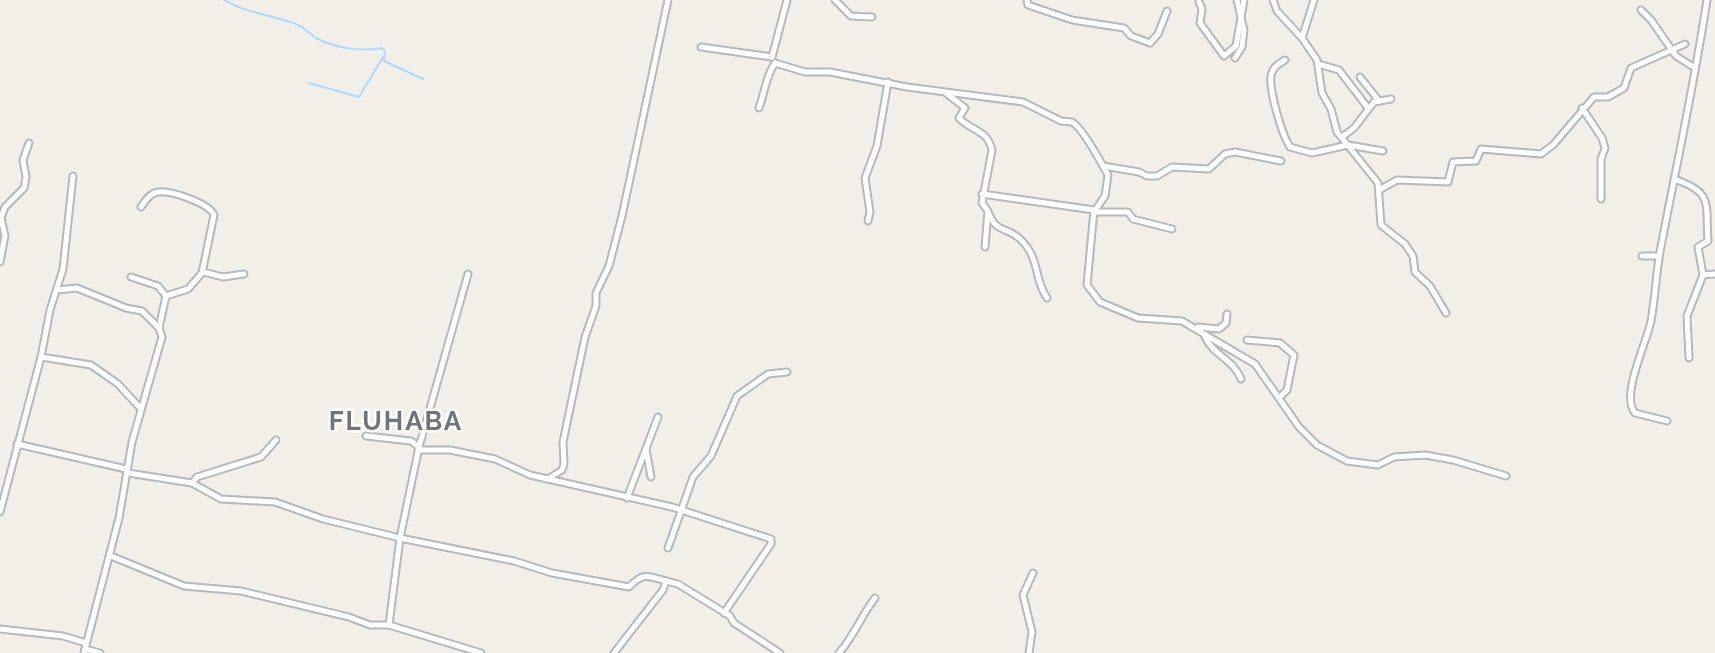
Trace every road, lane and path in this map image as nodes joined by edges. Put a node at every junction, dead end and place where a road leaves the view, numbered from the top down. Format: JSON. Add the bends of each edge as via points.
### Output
{"nodes":[{"id":1,"x":667,"y":0,"type":"edge"},
{"id":2,"x":787,"y":0,"type":"edge"},
{"id":3,"x":835,"y":0,"type":"edge"},
{"id":4,"x":1027,"y":0,"type":"edge"},
{"id":5,"x":1237,"y":0,"type":"edge"},
{"id":6,"x":1244,"y":0,"type":"edge"},
{"id":7,"x":1273,"y":0,"type":"edge"},
{"id":8,"x":1314,"y":0,"type":"edge"},
{"id":9,"x":1707,"y":0,"type":"edge"},
{"id":10,"x":1199,"y":2,"type":"dead end"},
{"id":11,"x":1641,"y":10,"type":"dead end"},
{"id":12,"x":1167,"y":11,"type":"dead end"},
{"id":13,"x":872,"y":17,"type":"dead end"},
{"id":14,"x":1242,"y":21,"type":"junction"},
{"id":15,"x":1303,"y":38,"type":"junction"},
{"id":16,"x":1685,"y":44,"type":"dead end"},
{"id":17,"x":701,"y":47,"type":"dead end"},
{"id":18,"x":1672,"y":49,"type":"junction"},
{"id":19,"x":1234,"y":58,"type":"dead end"},
{"id":20,"x":773,"y":60,"type":"junction"},
{"id":21,"x":1285,"y":60,"type":"dead end"},
{"id":22,"x":1318,"y":64,"type":"junction"},
{"id":23,"x":1695,"y":68,"type":"junction"},
{"id":24,"x":1360,"y":77,"type":"dead end"},
{"id":25,"x":888,"y":82,"type":"junction"},
{"id":26,"x":946,"y":93,"type":"junction"},
{"id":27,"x":1391,"y":99,"type":"dead end"},
{"id":28,"x":1379,"y":101,"type":"junction"},
{"id":29,"x":759,"y":108,"type":"dead end"},
{"id":30,"x":1368,"y":108,"type":"junction"},
{"id":31,"x":1582,"y":108,"type":"junction"},
{"id":32,"x":1342,"y":137,"type":"junction"},
{"id":33,"x":29,"y":143,"type":"dead end"},
{"id":34,"x":1348,"y":145,"type":"junction"},
{"id":35,"x":1384,"y":150,"type":"dead end"},
{"id":36,"x":1281,"y":160,"type":"dead end"},
{"id":37,"x":1103,"y":166,"type":"junction"},
{"id":38,"x":73,"y":177,"type":"dead end"},
{"id":39,"x":1674,"y":179,"type":"junction"},
{"id":40,"x":1379,"y":190,"type":"junction"},
{"id":41,"x":982,"y":194,"type":"junction"},
{"id":42,"x":1601,"y":199,"type":"dead end"},
{"id":43,"x":141,"y":207,"type":"dead end"},
{"id":44,"x":988,"y":211,"type":"junction"},
{"id":45,"x":1094,"y":212,"type":"junction"},
{"id":46,"x":1713,"y":214,"type":"edge"},
{"id":47,"x":868,"y":221,"type":"dead end"},
{"id":48,"x":1172,"y":229,"type":"dead end"},
{"id":49,"x":985,"y":247,"type":"dead end"},
{"id":50,"x":1642,"y":256,"type":"dead end"},
{"id":51,"x":1659,"y":257,"type":"junction"},
{"id":52,"x":0,"y":262,"type":"edge"},
{"id":53,"x":203,"y":272,"type":"junction"},
{"id":54,"x":244,"y":274,"type":"dead end"},
{"id":55,"x":468,"y":274,"type":"dead end"},
{"id":56,"x":1715,"y":274,"type":"edge"},
{"id":57,"x":1703,"y":275,"type":"junction"},
{"id":58,"x":131,"y":277,"type":"dead end"},
{"id":59,"x":57,"y":290,"type":"junction"},
{"id":60,"x":166,"y":296,"type":"junction"},
{"id":61,"x":1046,"y":298,"type":"dead end"},
{"id":62,"x":1446,"y":313,"type":"dead end"},
{"id":63,"x":1227,"y":314,"type":"dead end"},
{"id":64,"x":1192,"y":326,"type":"junction"},
{"id":65,"x":159,"y":328,"type":"junction"},
{"id":66,"x":1206,"y":337,"type":"junction"},
{"id":67,"x":1247,"y":340,"type":"dead end"},
{"id":68,"x":41,"y":356,"type":"junction"},
{"id":69,"x":1689,"y":358,"type":"dead end"},
{"id":70,"x":787,"y":372,"type":"dead end"},
{"id":71,"x":1241,"y":379,"type":"dead end"},
{"id":72,"x":1280,"y":397,"type":"junction"},
{"id":73,"x":141,"y":409,"type":"junction"},
{"id":74,"x":658,"y":417,"type":"dead end"},
{"id":75,"x":1667,"y":421,"type":"dead end"},
{"id":76,"x":366,"y":436,"type":"dead end"},
{"id":77,"x":276,"y":440,"type":"dead end"},
{"id":78,"x":17,"y":444,"type":"junction"},
{"id":79,"x":418,"y":448,"type":"junction"},
{"id":80,"x":646,"y":449,"type":"junction"},
{"id":81,"x":127,"y":471,"type":"junction"},
{"id":82,"x":1506,"y":476,"type":"dead end"},
{"id":83,"x":651,"y":477,"type":"dead end"},
{"id":84,"x":548,"y":479,"type":"junction"},
{"id":85,"x":192,"y":483,"type":"junction"},
{"id":86,"x":627,"y":498,"type":"junction"},
{"id":87,"x":680,"y":511,"type":"junction"},
{"id":88,"x":0,"y":512,"type":"edge"},
{"id":89,"x":400,"y":538,"type":"junction"},
{"id":90,"x":668,"y":548,"type":"dead end"},
{"id":91,"x":111,"y":556,"type":"junction"},
{"id":92,"x":1033,"y":573,"type":"dead end"},
{"id":93,"x":666,"y":581,"type":"junction"},
{"id":94,"x":875,"y":598,"type":"dead end"},
{"id":95,"x":724,"y":613,"type":"junction"},
{"id":96,"x":389,"y":625,"type":"junction"},
{"id":97,"x":0,"y":629,"type":"edge"},
{"id":98,"x":85,"y":648,"type":"edge"},
{"id":99,"x":100,"y":653,"type":"edge"},
{"id":100,"x":481,"y":653,"type":"edge"},
{"id":101,"x":614,"y":653,"type":"edge"},
{"id":102,"x":780,"y":653,"type":"edge"},
{"id":103,"x":839,"y":653,"type":"edge"},
{"id":104,"x":1029,"y":653,"type":"edge"}],
"edges":[{"from":1,"to":84,"type":"street","via":[[622,216],[585,337],[563,442],[564,464]]},
{"from":2,"to":20,"type":"street"},
{"from":3,"to":13,"type":"street","via":[[851,16]]},
{"from":4,"to":12,"type":"street","via":[[1034,9],[1124,28],[1150,43]]},
{"from":5,"to":14,"type":"street"},
{"from":6,"to":14,"type":"street"},
{"from":7,"to":15,"type":"street","via":[[1277,11]]},
{"from":8,"to":15,"type":"street"},
{"from":9,"to":23,"type":"street"},
{"from":10,"to":14,"type":"street","via":[[1201,25],[1224,56],[1236,46]]},
{"from":11,"to":18,"type":"street"},
{"from":14,"to":19,"type":"street","via":[[1244,42]]},
{"from":15,"to":22,"type":"street"},
{"from":16,"to":18,"type":"street"},
{"from":17,"to":20,"type":"street"},
{"from":18,"to":23,"type":"street"},
{"from":18,"to":31,"type":"street","via":[[1640,62],[1628,72],[1624,88],[1608,97],[1594,97]]},
{"from":20,"to":25,"type":"street","via":[[805,72]]},
{"from":20,"to":29,"type":"street"},
{"from":21,"to":34,"type":"street","via":[[1271,74],[1277,113],[1290,147],[1312,153]]},
{"from":22,"to":30,"type":"street","via":[[1339,69]]},
{"from":22,"to":32,"type":"street","via":[[1322,93]]},
{"from":23,"to":39,"type":"street"},
{"from":24,"to":28,"type":"street"},
{"from":25,"to":26,"type":"street"},
{"from":25,"to":47,"type":"street","via":[[877,146],[865,178]]},
{"from":26,"to":37,"type":"street","via":[[1023,102],[1072,122],[1089,140]]},
{"from":26,"to":41,"type":"street","via":[[964,106],[962,122],[982,131],[990,143]]},
{"from":27,"to":28,"type":"street"},
{"from":28,"to":30,"type":"street"},
{"from":30,"to":32,"type":"street"},
{"from":31,"to":40,"type":"street","via":[[1541,154],[1481,149],[1476,161],[1453,162],[1448,182],[1397,180]]},
{"from":31,"to":42,"type":"street","via":[[1605,148]]},
{"from":32,"to":34,"type":"street"},
{"from":33,"to":52,"type":"street","via":[[23,160],[23,188],[1,218],[5,236]]},
{"from":34,"to":35,"type":"street"},
{"from":34,"to":40,"type":"street","via":[[1373,175]]},
{"from":36,"to":37,"type":"street","via":[[1235,152],[1224,154],[1209,169],[1172,167],[1157,176]]},
{"from":37,"to":45,"type":"street","via":[[1107,187]]},
{"from":38,"to":59,"type":"street"},
{"from":39,"to":46,"type":"street","via":[[1691,184],[1706,196]]},
{"from":39,"to":51,"type":"street"},
{"from":40,"to":62,"type":"street","via":[[1381,225],[1405,244],[1415,272],[1430,286]]},
{"from":41,"to":44,"type":"street"},
{"from":41,"to":45,"type":"street","via":[[1056,202]]},
{"from":43,"to":53,"type":"street","via":[[151,194],[160,191],[212,209],[214,221]]},
{"from":44,"to":49,"type":"street"},
{"from":44,"to":61,"type":"street","via":[[994,225],[1019,238],[1027,248],[1038,265]]},
{"from":45,"to":48,"type":"street","via":[[1128,212],[1133,219]]},
{"from":45,"to":64,"type":"street","via":[[1087,285],[1100,302],[1138,318]]},
{"from":46,"to":57,"type":"street","via":[[1706,228],[1707,240],[1698,247]]},
{"from":50,"to":51,"type":"street"},
{"from":51,"to":75,"type":"street","via":[[1651,322],[1637,363],[1631,408]]},
{"from":53,"to":54,"type":"street","via":[[223,277]]},
{"from":53,"to":60,"type":"street","via":[[188,289]]},
{"from":55,"to":79,"type":"street"},
{"from":56,"to":57,"type":"street"},
{"from":57,"to":69,"type":"street","via":[[1687,316]]},
{"from":58,"to":60,"type":"street","via":[[158,286]]},
{"from":59,"to":65,"type":"street","via":[[78,288],[142,311]]},
{"from":59,"to":68,"type":"street"},
{"from":60,"to":65,"type":"street"},
{"from":63,"to":64,"type":"street","via":[[1219,329]]},
{"from":64,"to":66,"type":"street"},
{"from":65,"to":73,"type":"street","via":[[162,337]]},
{"from":66,"to":71,"type":"street","via":[[1218,355],[1236,367]]},
{"from":66,"to":72,"type":"street","via":[[1255,364]]},
{"from":67,"to":72,"type":"street","via":[[1280,344],[1294,355],[1287,390]]},
{"from":68,"to":73,"type":"street","via":[[92,365]]},
{"from":68,"to":78,"type":"street"},
{"from":70,"to":87,"type":"street","via":[[768,374],[737,396]]},
{"from":72,"to":82,"type":"street","via":[[1317,445],[1347,461],[1378,465],[1394,457],[1425,455]]},
{"from":73,"to":81,"type":"street"},
{"from":74,"to":80,"type":"street"},
{"from":76,"to":79,"type":"street","via":[[411,441]]},
{"from":77,"to":85,"type":"street","via":[[261,457],[197,477]]},
{"from":78,"to":81,"type":"street"},
{"from":78,"to":88,"type":"street"},
{"from":79,"to":84,"type":"street","via":[[495,459]]},
{"from":79,"to":89,"type":"street"},
{"from":80,"to":83,"type":"street"},
{"from":80,"to":86,"type":"street"},
{"from":81,"to":85,"type":"street"},
{"from":81,"to":91,"type":"street"},
{"from":84,"to":86,"type":"street"},
{"from":85,"to":89,"type":"street","via":[[221,499],[275,502]]},
{"from":86,"to":87,"type":"street"},
{"from":87,"to":90,"type":"street"},
{"from":87,"to":95,"type":"street","via":[[772,541]]},
{"from":89,"to":93,"type":"street","via":[[589,581],[629,587],[645,574]]},
{"from":89,"to":96,"type":"street"},
{"from":91,"to":96,"type":"street","via":[[184,586],[242,591],[370,625]]},
{"from":91,"to":98,"type":"street"},
{"from":92,"to":104,"type":"street","via":[[1023,595],[1032,632]]},
{"from":93,"to":95,"type":"street"},
{"from":93,"to":101,"type":"street"},
{"from":94,"to":103,"type":"street"},
{"from":95,"to":102,"type":"street"},
{"from":96,"to":100,"type":"street"},
{"from":97,"to":98,"type":"street","via":[[63,636]]},
{"from":98,"to":99,"type":"street"}]}
